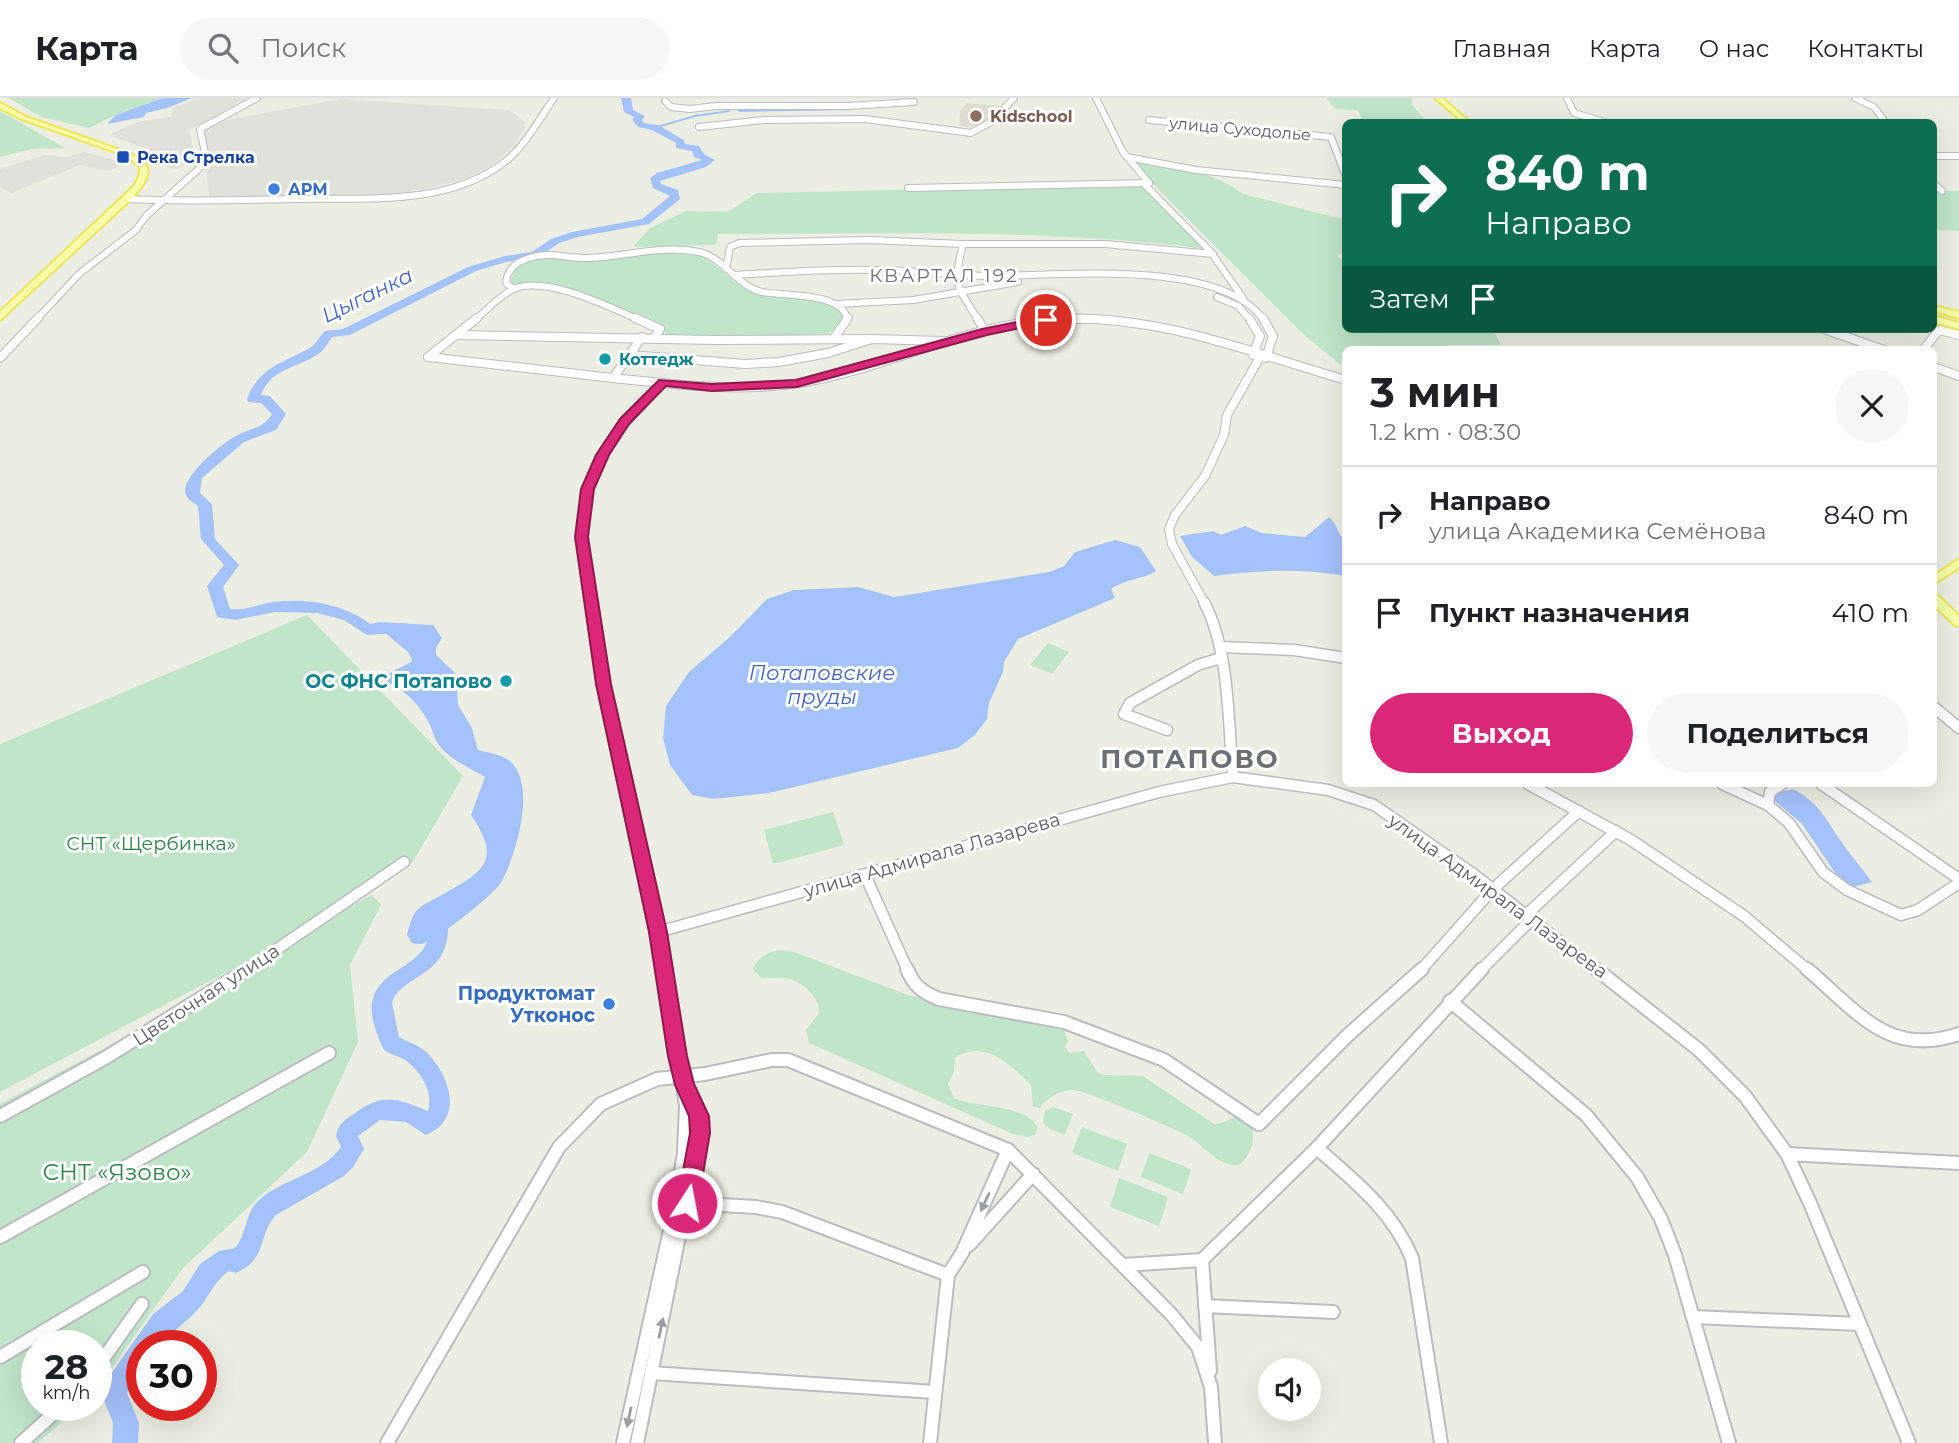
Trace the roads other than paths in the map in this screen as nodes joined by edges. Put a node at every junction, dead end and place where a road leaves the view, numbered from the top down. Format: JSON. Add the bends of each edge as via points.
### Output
{"nodes":[{"id":1,"x":257,"y":98,"type":"edge"},
{"id":2,"x":554,"y":98,"type":"edge"},
{"id":3,"x":1014,"y":98,"type":"edge"},
{"id":4,"x":1096,"y":98,"type":"edge"},
{"id":5,"x":1430,"y":98,"type":"edge"},
{"id":6,"x":1438,"y":98,"type":"edge"},
{"id":7,"x":1567,"y":98,"type":"edge"},
{"id":8,"x":1855,"y":98,"type":"edge"},
{"id":9,"x":666,"y":101,"type":"dead end"},
{"id":10,"x":914,"y":102,"type":"dead end"},
{"id":11,"x":0,"y":105,"type":"edge"},
{"id":12,"x":847,"y":106,"type":"junction"},
{"id":13,"x":1443,"y":114,"type":"dead end"},
{"id":14,"x":850,"y":119,"type":"junction"},
{"id":15,"x":1462,"y":119,"type":"edge"},
{"id":16,"x":1595,"y":119,"type":"edge"},
{"id":17,"x":1883,"y":119,"type":"edge"},
{"id":18,"x":1149,"y":120,"type":"dead end"},
{"id":19,"x":699,"y":127,"type":"dead end"},
{"id":20,"x":1937,"y":156,"type":"edge"},
{"id":21,"x":1959,"y":156,"type":"edge"},
{"id":22,"x":1127,"y":157,"type":"junction"},
{"id":23,"x":1342,"y":166,"type":"edge"},
{"id":24,"x":1143,"y":183,"type":"junction"},
{"id":25,"x":1342,"y":185,"type":"edge"},
{"id":26,"x":1937,"y":187,"type":"edge"},
{"id":27,"x":908,"y":188,"type":"dead end"},
{"id":28,"x":1942,"y":191,"type":"dead end"},
{"id":29,"x":126,"y":199,"type":"junction"},
{"id":30,"x":163,"y":200,"type":"junction"},
{"id":31,"x":963,"y":244,"type":"junction"},
{"id":32,"x":1213,"y":254,"type":"junction"},
{"id":33,"x":726,"y":269,"type":"junction"},
{"id":34,"x":734,"y":275,"type":"junction"},
{"id":35,"x":955,"y":276,"type":"junction"},
{"id":36,"x":514,"y":289,"type":"junction"},
{"id":37,"x":960,"y":290,"type":"junction"},
{"id":38,"x":1244,"y":300,"type":"junction"},
{"id":39,"x":835,"y":304,"type":"junction"},
{"id":40,"x":1937,"y":309,"type":"edge"},
{"id":41,"x":1959,"y":314,"type":"edge"},
{"id":42,"x":0,"y":317,"type":"edge"},
{"id":43,"x":1937,"y":320,"type":"edge"},
{"id":44,"x":1959,"y":326,"type":"edge"},
{"id":45,"x":985,"y":331,"type":"junction"},
{"id":46,"x":1937,"y":332,"type":"edge"},
{"id":47,"x":1835,"y":333,"type":"edge"},
{"id":48,"x":456,"y":335,"type":"junction"},
{"id":49,"x":1959,"y":335,"type":"edge"},
{"id":50,"x":642,"y":337,"type":"junction"},
{"id":51,"x":655,"y":337,"type":"junction"},
{"id":52,"x":834,"y":338,"type":"junction"},
{"id":53,"x":872,"y":340,"type":"junction"},
{"id":54,"x":913,"y":340,"type":"junction"},
{"id":55,"x":954,"y":341,"type":"junction"},
{"id":56,"x":1873,"y":346,"type":"edge"},
{"id":57,"x":918,"y":351,"type":"junction"},
{"id":58,"x":630,"y":355,"type":"junction"},
{"id":59,"x":1259,"y":357,"type":"junction"},
{"id":60,"x":0,"y":358,"type":"edge"},
{"id":61,"x":1937,"y":368,"type":"edge"},
{"id":62,"x":1959,"y":376,"type":"edge"},
{"id":63,"x":613,"y":378,"type":"junction"},
{"id":64,"x":1342,"y":379,"type":"edge"},
{"id":65,"x":663,"y":383,"type":"junction"},
{"id":66,"x":1959,"y":562,"type":"edge"},
{"id":67,"x":1937,"y":578,"type":"edge"},
{"id":68,"x":1937,"y":602,"type":"edge"},
{"id":69,"x":1959,"y":621,"type":"edge"},
{"id":70,"x":1220,"y":652,"type":"junction"},
{"id":71,"x":1342,"y":657,"type":"edge"},
{"id":72,"x":1937,"y":710,"type":"edge"},
{"id":73,"x":1959,"y":728,"type":"edge"},
{"id":74,"x":1167,"y":730,"type":"dead end"},
{"id":75,"x":1233,"y":777,"type":"junction"},
{"id":76,"x":1534,"y":787,"type":"edge"},
{"id":77,"x":1729,"y":787,"type":"edge"},
{"id":78,"x":1778,"y":787,"type":"edge"},
{"id":79,"x":1825,"y":787,"type":"edge"},
{"id":80,"x":1768,"y":804,"type":"junction"},
{"id":81,"x":1579,"y":811,"type":"junction"},
{"id":82,"x":1616,"y":831,"type":"junction"},
{"id":83,"x":404,"y":862,"type":"dead end"},
{"id":84,"x":865,"y":875,"type":"junction"},
{"id":85,"x":1959,"y":881,"type":"edge"},
{"id":86,"x":1492,"y":890,"type":"junction"},
{"id":87,"x":1529,"y":917,"type":"junction"},
{"id":88,"x":658,"y":932,"type":"junction"},
{"id":89,"x":1450,"y":1001,"type":"junction"},
{"id":90,"x":1959,"y":1034,"type":"edge"},
{"id":91,"x":328,"y":1053,"type":"dead end"},
{"id":92,"x":684,"y":1080,"type":"junction"},
{"id":93,"x":0,"y":1116,"type":"edge"},
{"id":94,"x":1317,"y":1148,"type":"junction"},
{"id":95,"x":1008,"y":1150,"type":"junction"},
{"id":96,"x":1787,"y":1154,"type":"junction"},
{"id":97,"x":1959,"y":1163,"type":"edge"},
{"id":98,"x":1033,"y":1174,"type":"junction"},
{"id":99,"x":687,"y":1203,"type":"junction"},
{"id":100,"x":0,"y":1237,"type":"edge"},
{"id":101,"x":962,"y":1253,"type":"junction"},
{"id":102,"x":1202,"y":1260,"type":"junction"},
{"id":103,"x":1123,"y":1265,"type":"junction"},
{"id":104,"x":143,"y":1272,"type":"dead end"},
{"id":105,"x":948,"y":1275,"type":"junction"},
{"id":106,"x":142,"y":1304,"type":"dead end"},
{"id":107,"x":1205,"y":1306,"type":"junction"},
{"id":108,"x":1333,"y":1312,"type":"dead end"},
{"id":109,"x":1693,"y":1317,"type":"junction"},
{"id":110,"x":1860,"y":1324,"type":"junction"},
{"id":111,"x":112,"y":1346,"type":"edge"},
{"id":112,"x":0,"y":1357,"type":"edge"},
{"id":113,"x":651,"y":1373,"type":"junction"},
{"id":114,"x":1211,"y":1387,"type":"junction"},
{"id":115,"x":935,"y":1392,"type":"junction"},
{"id":116,"x":45,"y":1421,"type":"edge"},
{"id":117,"x":21,"y":1443,"type":"edge"},
{"id":118,"x":387,"y":1443,"type":"edge"},
{"id":119,"x":623,"y":1443,"type":"edge"},
{"id":120,"x":637,"y":1443,"type":"edge"},
{"id":121,"x":930,"y":1443,"type":"edge"},
{"id":122,"x":1215,"y":1443,"type":"edge"},
{"id":123,"x":1441,"y":1443,"type":"edge"},
{"id":124,"x":1729,"y":1443,"type":"edge"},
{"id":125,"x":1909,"y":1443,"type":"edge"}],
"edges":[{"from":1,"to":30,"type":"street","via":[[200,129],[206,158],[202,166]]},
{"from":2,"to":30,"type":"street","via":[[503,164],[488,174],[425,194]]},
{"from":3,"to":14,"type":"street","via":[[991,122],[971,132]]},
{"from":4,"to":22,"type":"street"},
{"from":5,"to":13,"type":"main road"},
{"from":6,"to":15,"type":"main road"},
{"from":7,"to":16,"type":"street","via":[[1574,113]]},
{"from":8,"to":17,"type":"street","via":[[1874,107]]},
{"from":9,"to":12,"type":"street","via":[[671,107],[690,109]]},
{"from":10,"to":12,"type":"street"},
{"from":11,"to":29,"type":"main road","via":[[139,161],[145,175]]},
{"from":12,"to":14,"type":"street"},
{"from":14,"to":19,"type":"street","via":[[764,120]]},
{"from":18,"to":23,"type":"street","name":"улица Суходолье","via":[[1331,137]]},
{"from":20,"to":21,"type":"street"},
{"from":22,"to":24,"type":"street","via":[[1149,183]]},
{"from":22,"to":25,"type":"street","via":[[1196,170]]},
{"from":24,"to":27,"type":"street"},
{"from":24,"to":32,"type":"street"},
{"from":26,"to":28,"type":"street"},
{"from":29,"to":30,"type":"street"},
{"from":29,"to":42,"type":"main road"},
{"from":30,"to":60,"type":"street","via":[[136,230],[80,273]]},
{"from":31,"to":32,"type":"street","via":[[1105,244]]},
{"from":31,"to":33,"type":"street","via":[[883,240],[739,243],[730,247]]},
{"from":31,"to":35,"type":"street"},
{"from":32,"to":38,"type":"street"},
{"from":33,"to":34,"type":"street"},
{"from":33,"to":36,"type":"street","via":[[695,251],[642,251],[583,259],[551,254],[518,262],[509,270],[506,284]]},
{"from":34,"to":35,"type":"street","via":[[891,270]]},
{"from":34,"to":39,"type":"street","via":[[756,290]]},
{"from":35,"to":37,"type":"street"},
{"from":35,"to":38,"type":"street","via":[[1124,274],[1209,287]]},
{"from":36,"to":48,"type":"street"},
{"from":36,"to":51,"type":"street","via":[[552,286],[657,327]]},
{"from":37,"to":39,"type":"street","via":[[913,300]]},
{"from":37,"to":45,"type":"street"},
{"from":37,"to":59,"type":"street","via":[[1099,279],[1205,293],[1248,314],[1260,336]]},
{"from":38,"to":59,"type":"street","via":[[1260,312],[1273,336]]},
{"from":39,"to":52,"type":"street","via":[[848,318]]},
{"from":40,"to":41,"type":"main road"},
{"from":43,"to":44,"type":"main road"},
{"from":45,"to":55,"type":"street"},
{"from":45,"to":59,"type":"street","via":[[1046,320],[1130,321]]},
{"from":46,"to":49,"type":"street"},
{"from":47,"to":56,"type":"street"},
{"from":48,"to":50,"type":"street"},
{"from":48,"to":63,"type":"street","via":[[428,357]]},
{"from":50,"to":51,"type":"street"},
{"from":50,"to":58,"type":"street"},
{"from":51,"to":52,"type":"street"},
{"from":52,"to":53,"type":"street"},
{"from":53,"to":54,"type":"street"},
{"from":53,"to":58,"type":"street","via":[[779,362]]},
{"from":54,"to":55,"type":"street"},
{"from":54,"to":57,"type":"street"},
{"from":55,"to":57,"type":"street"},
{"from":57,"to":65,"type":"street","via":[[797,383],[712,387]]},
{"from":58,"to":63,"type":"street"},
{"from":59,"to":64,"type":"street"},
{"from":59,"to":70,"type":"street","via":[[1227,415],[1224,435],[1205,476],[1169,528],[1172,544],[1212,615]]},
{"from":61,"to":62,"type":"street"},
{"from":63,"to":65,"type":"street"},
{"from":65,"to":88,"type":"street","via":[[624,422],[602,455],[587,489],[582,537],[603,684]]},
{"from":66,"to":67,"type":"main road"},
{"from":68,"to":69,"type":"main road"},
{"from":70,"to":71,"type":"street","via":[[1294,650]]},
{"from":70,"to":74,"type":"street","via":[[1129,703],[1124,714]]},
{"from":70,"to":75,"type":"street"},
{"from":72,"to":73,"type":"street"},
{"from":75,"to":84,"type":"street","name":"улица Адмирала Лазарева","via":[[1125,801]]},
{"from":75,"to":86,"type":"street","name":"улица Адмирала Лазарева","via":[[1328,789],[1374,805]]},
{"from":76,"to":81,"type":"street"},
{"from":77,"to":80,"type":"street"},
{"from":78,"to":80,"type":"street","via":[[1770,792]]},
{"from":79,"to":85,"type":"street"},
{"from":80,"to":85,"type":"street","via":[[1788,823],[1823,872],[1847,890],[1901,915],[1918,910]]},
{"from":81,"to":82,"type":"street"},
{"from":81,"to":86,"type":"street"},
{"from":82,"to":87,"type":"street"},
{"from":82,"to":90,"type":"street","via":[[1745,916],[1882,1032],[1904,1042],[1937,1043]]},
{"from":83,"to":93,"type":"street","name":"Цветочная улица","via":[[192,1007]]},
{"from":84,"to":86,"type":"street","via":[[913,983],[924,993],[1064,1022],[1164,1060],[1259,1124],[1420,971]]},
{"from":84,"to":88,"type":"street","name":"улица Адмирала Лазарева"},
{"from":86,"to":87,"type":"street","name":"улица Адмирала Лазарева"},
{"from":87,"to":89,"type":"street"},
{"from":87,"to":96,"type":"street","name":"улица Адмирала Лазарева","via":[[1699,1050],[1745,1096]]},
{"from":88,"to":92,"type":"street"},
{"from":89,"to":94,"type":"street"},
{"from":89,"to":109,"type":"street","via":[[1586,1115],[1637,1177],[1661,1219]]},
{"from":91,"to":100,"type":"street"},
{"from":92,"to":95,"type":"street","via":[[788,1060]]},
{"from":92,"to":99,"type":"street","via":[[699,1116],[700,1133]]},
{"from":92,"to":118,"type":"street","via":[[657,1079],[601,1104],[559,1147]]},
{"from":92,"to":119,"type":"street","one_way":true,"via":[[685,1135],[676,1203]]},
{"from":94,"to":102,"type":"street"},
{"from":94,"to":123,"type":"street","via":[[1392,1215],[1405,1239],[1412,1258]]},
{"from":95,"to":98,"type":"street"},
{"from":95,"to":101,"type":"street","one_way":true},
{"from":96,"to":97,"type":"street"},
{"from":96,"to":110,"type":"street","name":"улица Адмирала Лазарева"},
{"from":98,"to":101,"type":"street"},
{"from":98,"to":103,"type":"street"},
{"from":99,"to":105,"type":"street","via":[[782,1212]]},
{"from":113,"to":99,"type":"street","one_way":true},
{"from":101,"to":105,"type":"street"},
{"from":102,"to":103,"type":"street"},
{"from":102,"to":107,"type":"street"},
{"from":103,"to":114,"type":"street","via":[[1198,1347]]},
{"from":104,"to":112,"type":"street"},
{"from":105,"to":115,"type":"street"},
{"from":106,"to":111,"type":"street"},
{"from":107,"to":108,"type":"street"},
{"from":107,"to":114,"type":"street"},
{"from":109,"to":110,"type":"street"},
{"from":109,"to":124,"type":"street"},
{"from":110,"to":125,"type":"street","name":"улица Адмирала Лазарева"},
{"from":113,"to":115,"type":"street"},
{"from":113,"to":120,"type":"street"},
{"from":114,"to":122,"type":"street"},
{"from":115,"to":121,"type":"street"},
{"from":116,"to":117,"type":"street"}]}
